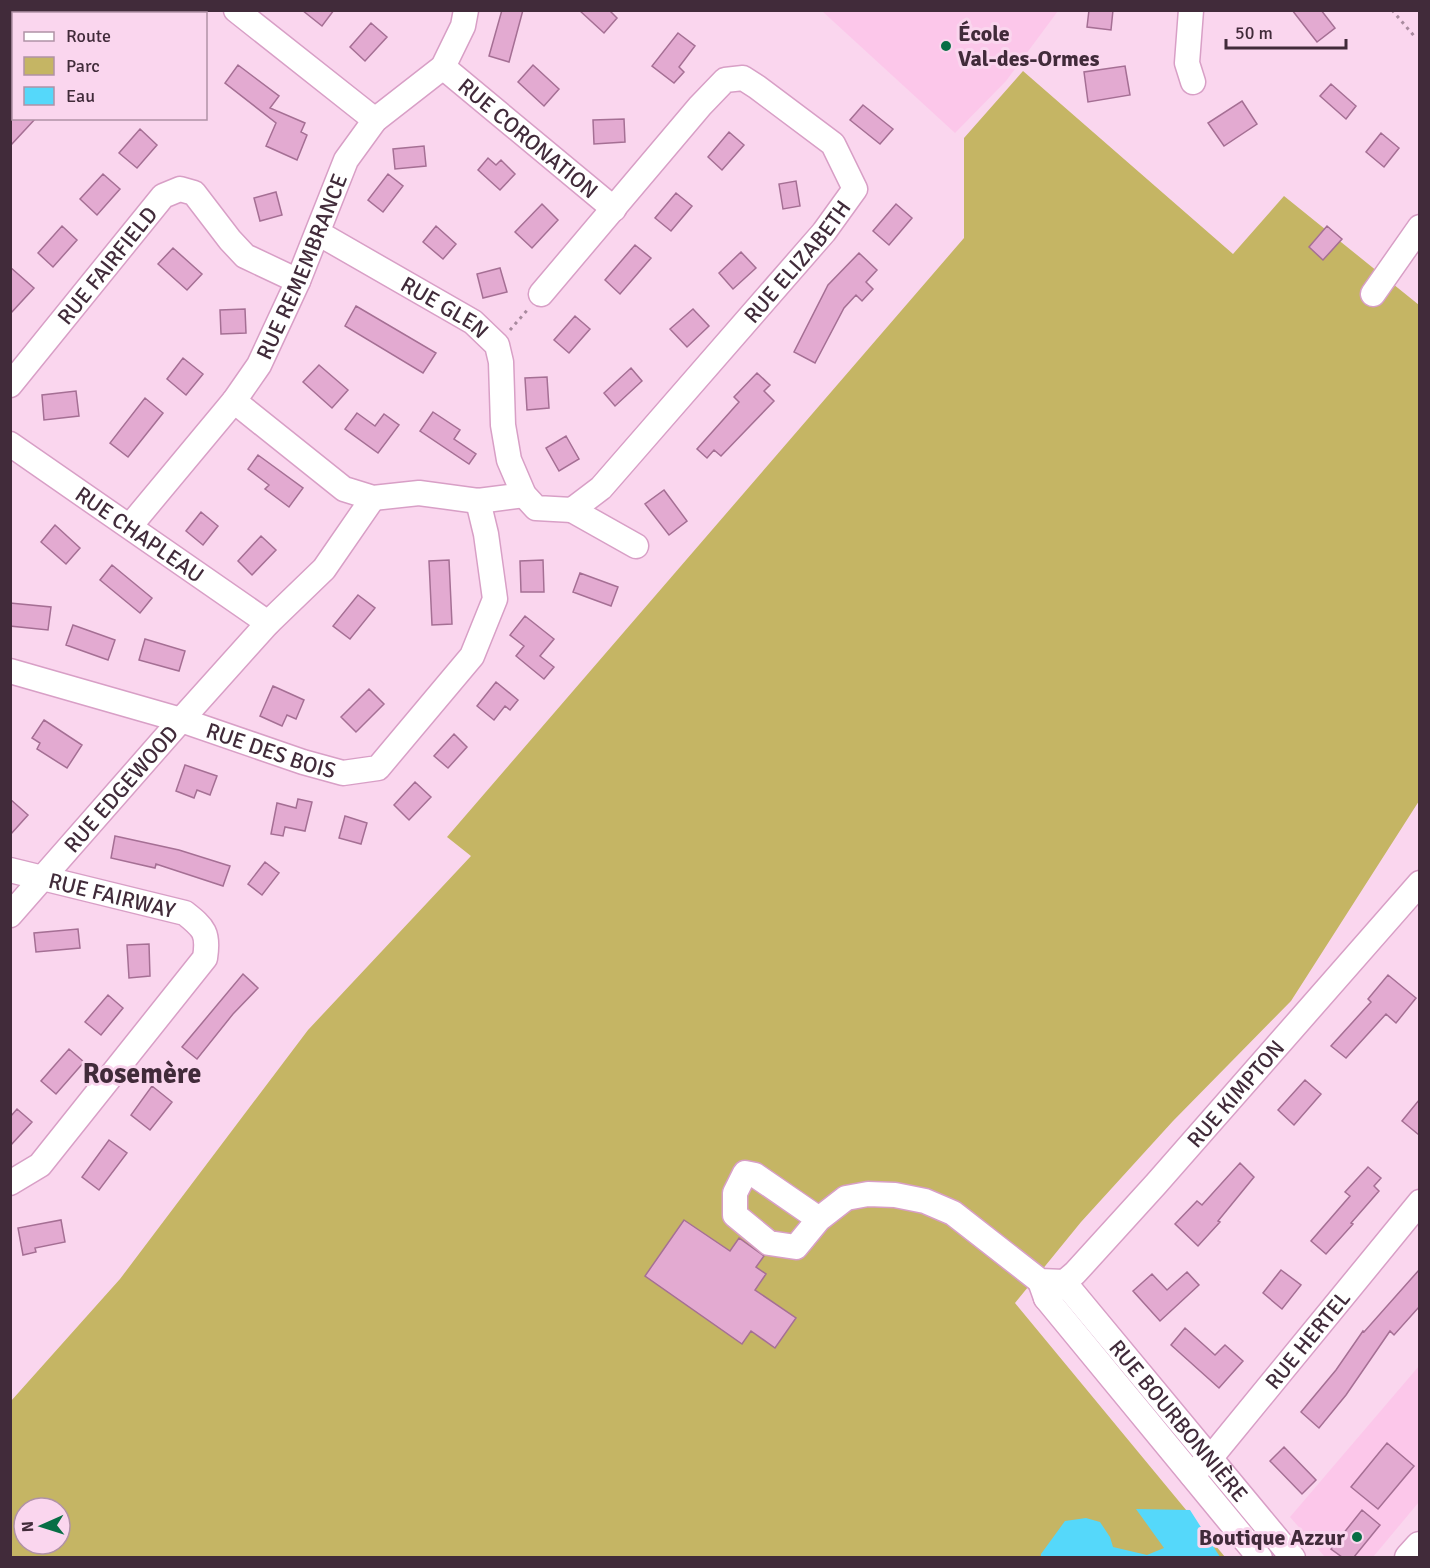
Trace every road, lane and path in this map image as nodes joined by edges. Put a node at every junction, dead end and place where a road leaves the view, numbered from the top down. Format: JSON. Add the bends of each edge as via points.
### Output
{"nodes":[{"id":1,"x":236,"y":10,"type":"edge"},
{"id":2,"x":466,"y":10,"type":"edge"},
{"id":3,"x":1191,"y":10,"type":"edge"},
{"id":4,"x":1392,"y":10,"type":"edge"},
{"id":5,"x":1415,"y":37,"type":"dead end"},
{"id":6,"x":443,"y":67,"type":"junction"},
{"id":7,"x":1193,"y":82,"type":"dead end"},
{"id":8,"x":375,"y":120,"type":"junction"},
{"id":9,"x":614,"y":209,"type":"junction"},
{"id":10,"x":1419,"y":227,"type":"edge"},
{"id":11,"x":318,"y":233,"type":"junction"},
{"id":12,"x":298,"y":281,"type":"junction"},
{"id":13,"x":542,"y":294,"type":"joint"},
{"id":14,"x":1373,"y":294,"type":"dead end"},
{"id":15,"x":497,"y":345,"type":"junction"},
{"id":16,"x":10,"y":386,"type":"edge"},
{"id":17,"x":234,"y":400,"type":"junction"},
{"id":18,"x":10,"y":444,"type":"edge"},
{"id":19,"x":524,"y":495,"type":"junction"},
{"id":20,"x":373,"y":498,"type":"junction"},
{"id":21,"x":478,"y":501,"type":"junction"},
{"id":22,"x":572,"y":510,"type":"junction"},
{"id":23,"x":130,"y":526,"type":"junction"},
{"id":24,"x":636,"y":546,"type":"dead end"},
{"id":25,"x":268,"y":624,"type":"junction"},
{"id":26,"x":10,"y":671,"type":"edge"},
{"id":27,"x":181,"y":720,"type":"junction"},
{"id":28,"x":10,"y":870,"type":"edge"},
{"id":29,"x":42,"y":877,"type":"junction"},
{"id":30,"x":1419,"y":883,"type":"edge"},
{"id":31,"x":10,"y":915,"type":"edge"},
{"id":32,"x":10,"y":1183,"type":"edge"},
{"id":33,"x":1419,"y":1202,"type":"edge"},
{"id":34,"x":819,"y":1220,"type":"dead end"},
{"id":35,"x":1064,"y":1282,"type":"junction"},
{"id":36,"x":1043,"y":1289,"type":"junction"},
{"id":37,"x":1210,"y":1458,"type":"junction"},
{"id":38,"x":1192,"y":1475,"type":"junction"},
{"id":39,"x":1419,"y":1547,"type":"edge"},
{"id":40,"x":1260,"y":1557,"type":"edge"},
{"id":41,"x":1293,"y":1557,"type":"edge"},
{"id":42,"x":1410,"y":1557,"type":"edge"}],
"edges":[{"from":1,"to":8,"type":"street"},
{"from":2,"to":6,"type":"street","name":"RUE REMEMBRANCE","via":[[463,26]]},
{"from":3,"to":7,"type":"street","via":[[1187,63]]},
{"from":4,"to":5,"type":"path"},
{"from":6,"to":8,"type":"street","name":"RUE REMEMBRANCE"},
{"from":6,"to":9,"type":"street","name":"RUE CORONATION"},
{"from":8,"to":11,"type":"street","name":"RUE REMEMBRANCE","via":[[346,160]]},
{"from":9,"to":13,"type":"street","name":"RUE ELIZABETH"},
{"from":9,"to":22,"type":"street","name":"RUE ELIZABETH","via":[[724,80],[743,78],[833,144],[855,189],[824,232],[601,488]]},
{"from":10,"to":14,"type":"street"},
{"from":11,"to":12,"type":"street","name":"RUE REMEMBRANCE"},
{"from":11,"to":15,"type":"street","name":"RUE GLEN","via":[[473,322]]},
{"from":12,"to":16,"type":"street","name":"RUE FAIRFIELD","via":[[245,256],[194,193],[180,189],[163,196]]},
{"from":12,"to":17,"type":"street","name":"RUE REMEMBRANCE","via":[[259,365]]},
{"from":13,"to":15,"type":"path"},
{"from":15,"to":19,"type":"street","name":"RUE GLEN","via":[[509,460]]},
{"from":17,"to":20,"type":"street","via":[[344,489]]},
{"from":17,"to":23,"type":"street","name":"RUE REMEMBRANCE"},
{"from":18,"to":23,"type":"street","name":"RUE CHAPLEAU"},
{"from":19,"to":21,"type":"street"},
{"from":19,"to":22,"type":"street","via":[[536,508]]},
{"from":20,"to":21,"type":"street","via":[[419,493]]},
{"from":20,"to":25,"type":"street","name":"RUE EDGEWOOD","via":[[324,569]]},
{"from":21,"to":27,"type":"street","name":"RUE DES BOIS","via":[[495,599],[472,656],[378,768],[344,773]]},
{"from":22,"to":24,"type":"street"},
{"from":23,"to":25,"type":"street","name":"RUE CHAPLEAU"},
{"from":25,"to":27,"type":"street","name":"RUE EDGEWOOD"},
{"from":26,"to":27,"type":"street","name":"RUE DES BOIS"},
{"from":27,"to":29,"type":"street","name":"RUE EDGEWOOD"},
{"from":28,"to":29,"type":"street","name":"RUE FAIRWAY"},
{"from":29,"to":31,"type":"street","name":"RUE EDGEWOOD"},
{"from":29,"to":32,"type":"street","name":"RUE FAIRWAY","via":[[185,913],[201,926],[208,941],[205,958],[40,1166]]},
{"from":30,"to":35,"type":"street","name":"RUE KIMPTON","via":[[1228,1104]]},
{"from":33,"to":37,"type":"street","name":"RUE HERTEL"},
{"from":34,"to":36,"type":"street","name":"RUE BOURBONNIÈRE","via":[[846,1198],[868,1194],[925,1201],[953,1213]]},
{"from":35,"to":36,"type":"street","name":"RUE KIMPTON"},
{"from":35,"to":37,"type":"street","name":"RUE BOURBONNIÈRE"},
{"from":36,"to":38,"type":"street","name":"RUE BOURBONNIÈRE"},
{"from":37,"to":38,"type":"street","name":"RUE HERTEL"},
{"from":37,"to":41,"type":"street","name":"RUE BOURBONNIÈRE"},
{"from":38,"to":40,"type":"street","name":"RUE BOURBONNIÈRE"},
{"from":39,"to":42,"type":"main road"}]}
